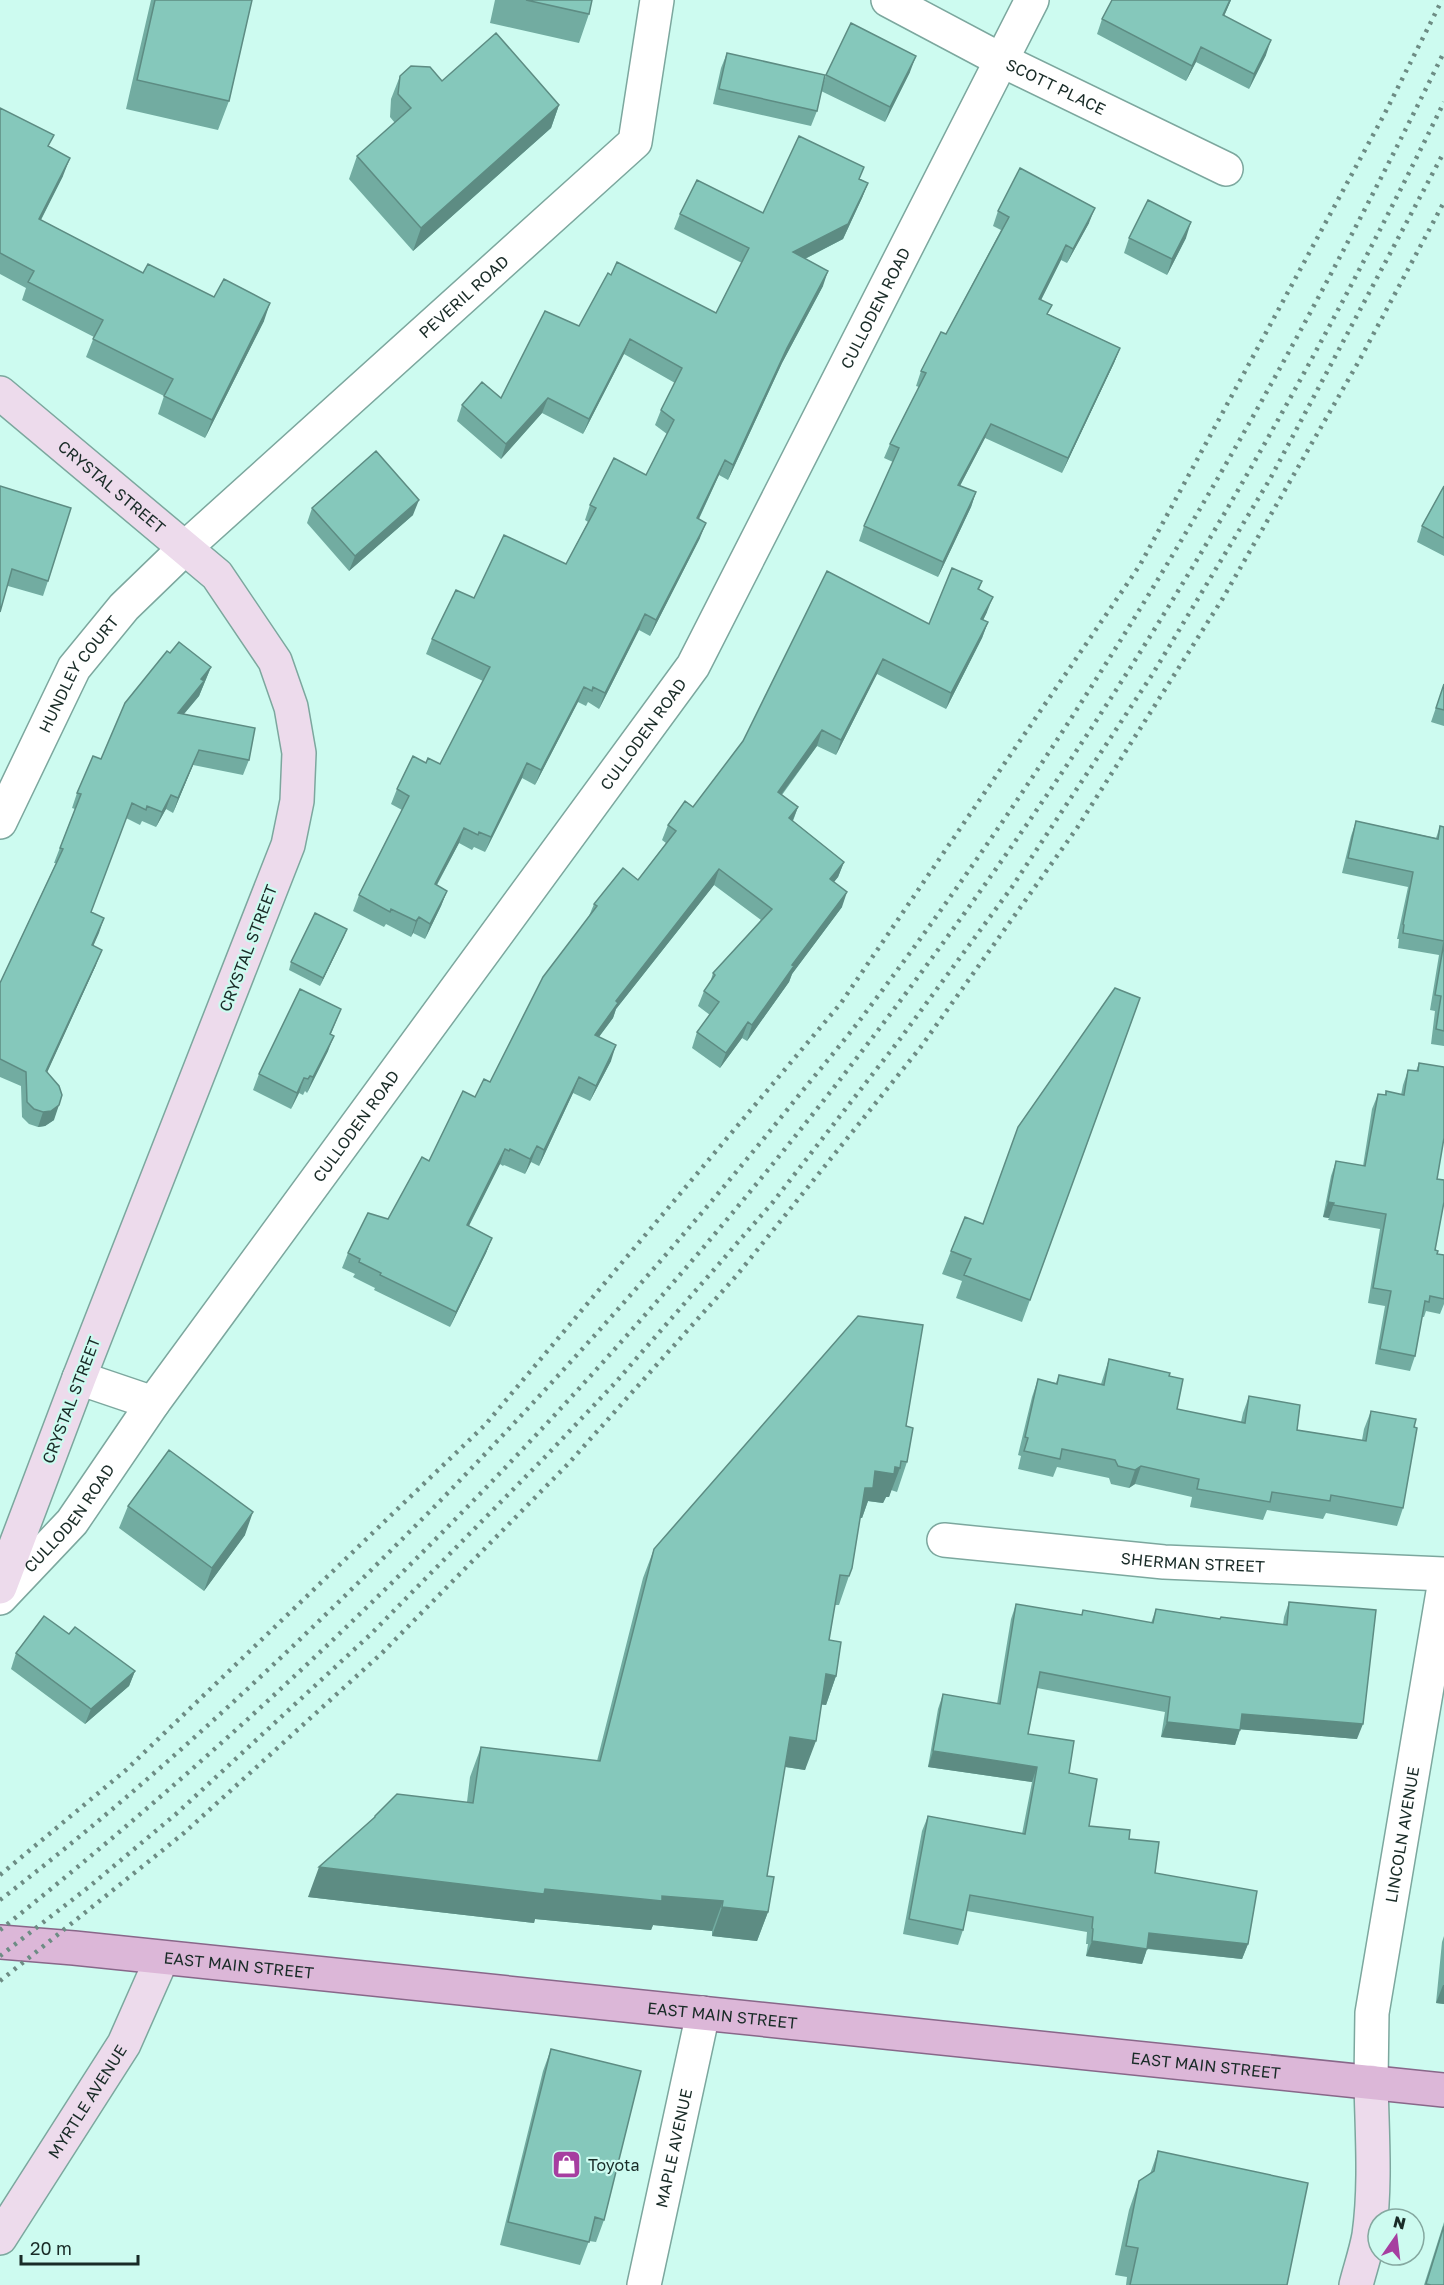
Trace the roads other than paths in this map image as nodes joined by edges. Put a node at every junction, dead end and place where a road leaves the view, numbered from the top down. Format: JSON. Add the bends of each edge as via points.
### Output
{"nodes":[{"id":1,"x":657,"y":0,"type":"edge"},
{"id":2,"x":888,"y":0,"type":"edge"},
{"id":3,"x":1032,"y":0,"type":"edge"},
{"id":4,"x":1001,"y":60,"type":"junction"},
{"id":5,"x":1226,"y":169,"type":"dead end"},
{"id":6,"x":0,"y":393,"type":"edge"},
{"id":7,"x":185,"y":548,"type":"junction"},
{"id":8,"x":0,"y":822,"type":"edge"},
{"id":9,"x":79,"y":1378,"type":"junction"},
{"id":10,"x":153,"y":1403,"type":"junction"},
{"id":11,"x":944,"y":1540,"type":"dead end"},
{"id":12,"x":1444,"y":1574,"type":"edge"},
{"id":13,"x":1444,"y":1586,"type":"edge"},
{"id":14,"x":0,"y":1587,"type":"edge"},
{"id":15,"x":0,"y":1598,"type":"edge"},
{"id":16,"x":0,"y":1942,"type":"edge"},
{"id":17,"x":162,"y":1958,"type":"junction"},
{"id":18,"x":703,"y":2013,"type":"junction"},
{"id":19,"x":1371,"y":2082,"type":"junction"},
{"id":20,"x":1444,"y":2090,"type":"edge"},
{"id":21,"x":0,"y":2238,"type":"edge"},
{"id":22,"x":644,"y":2285,"type":"edge"},
{"id":23,"x":1356,"y":2285,"type":"edge"}],
"edges":[{"from":1,"to":7,"type":"street","name":"PEVERIL ROAD","via":[[635,142]]},
{"from":2,"to":4,"type":"street","name":"SCOTT PLACE"},
{"from":3,"to":4,"type":"street","name":"CULLODEN ROAD"},
{"from":4,"to":5,"type":"street","name":"SCOTT PLACE"},
{"from":4,"to":10,"type":"street","name":"CULLODEN ROAD","via":[[693,666]]},
{"from":6,"to":7,"type":"street","name":"CRYSTAL STREET"},
{"from":7,"to":8,"type":"street","name":"HUNDLEY COURT","via":[[124,607],[74,669]]},
{"from":7,"to":9,"type":"street","name":"CRYSTAL STREET","via":[[217,575],[275,661],[291,707],[298,753],[297,801],[288,845]]},
{"from":9,"to":10,"type":"street"},
{"from":9,"to":14,"type":"street","name":"CRYSTAL STREET"},
{"from":10,"to":15,"type":"street","name":"CULLODEN ROAD","via":[[72,1522]]},
{"from":11,"to":12,"type":"street","name":"SHERMAN STREET","via":[[1164,1562]]},
{"from":13,"to":19,"type":"street","name":"LINCOLN AVENUE","via":[[1371,2013]]},
{"from":16,"to":17,"type":"main road","name":"EAST MAIN STREET"},
{"from":17,"to":18,"type":"main road","name":"EAST MAIN STREET"},
{"from":17,"to":21,"type":"street","name":"MYRTLE AVENUE","via":[[124,2044]]},
{"from":18,"to":19,"type":"main road","name":"EAST MAIN STREET"},
{"from":18,"to":22,"type":"street","name":"MAPLE AVENUE"},
{"from":19,"to":20,"type":"main road","name":"EAST MAIN STREET"},
{"from":19,"to":23,"type":"street","via":[[1372,2204]]}]}
